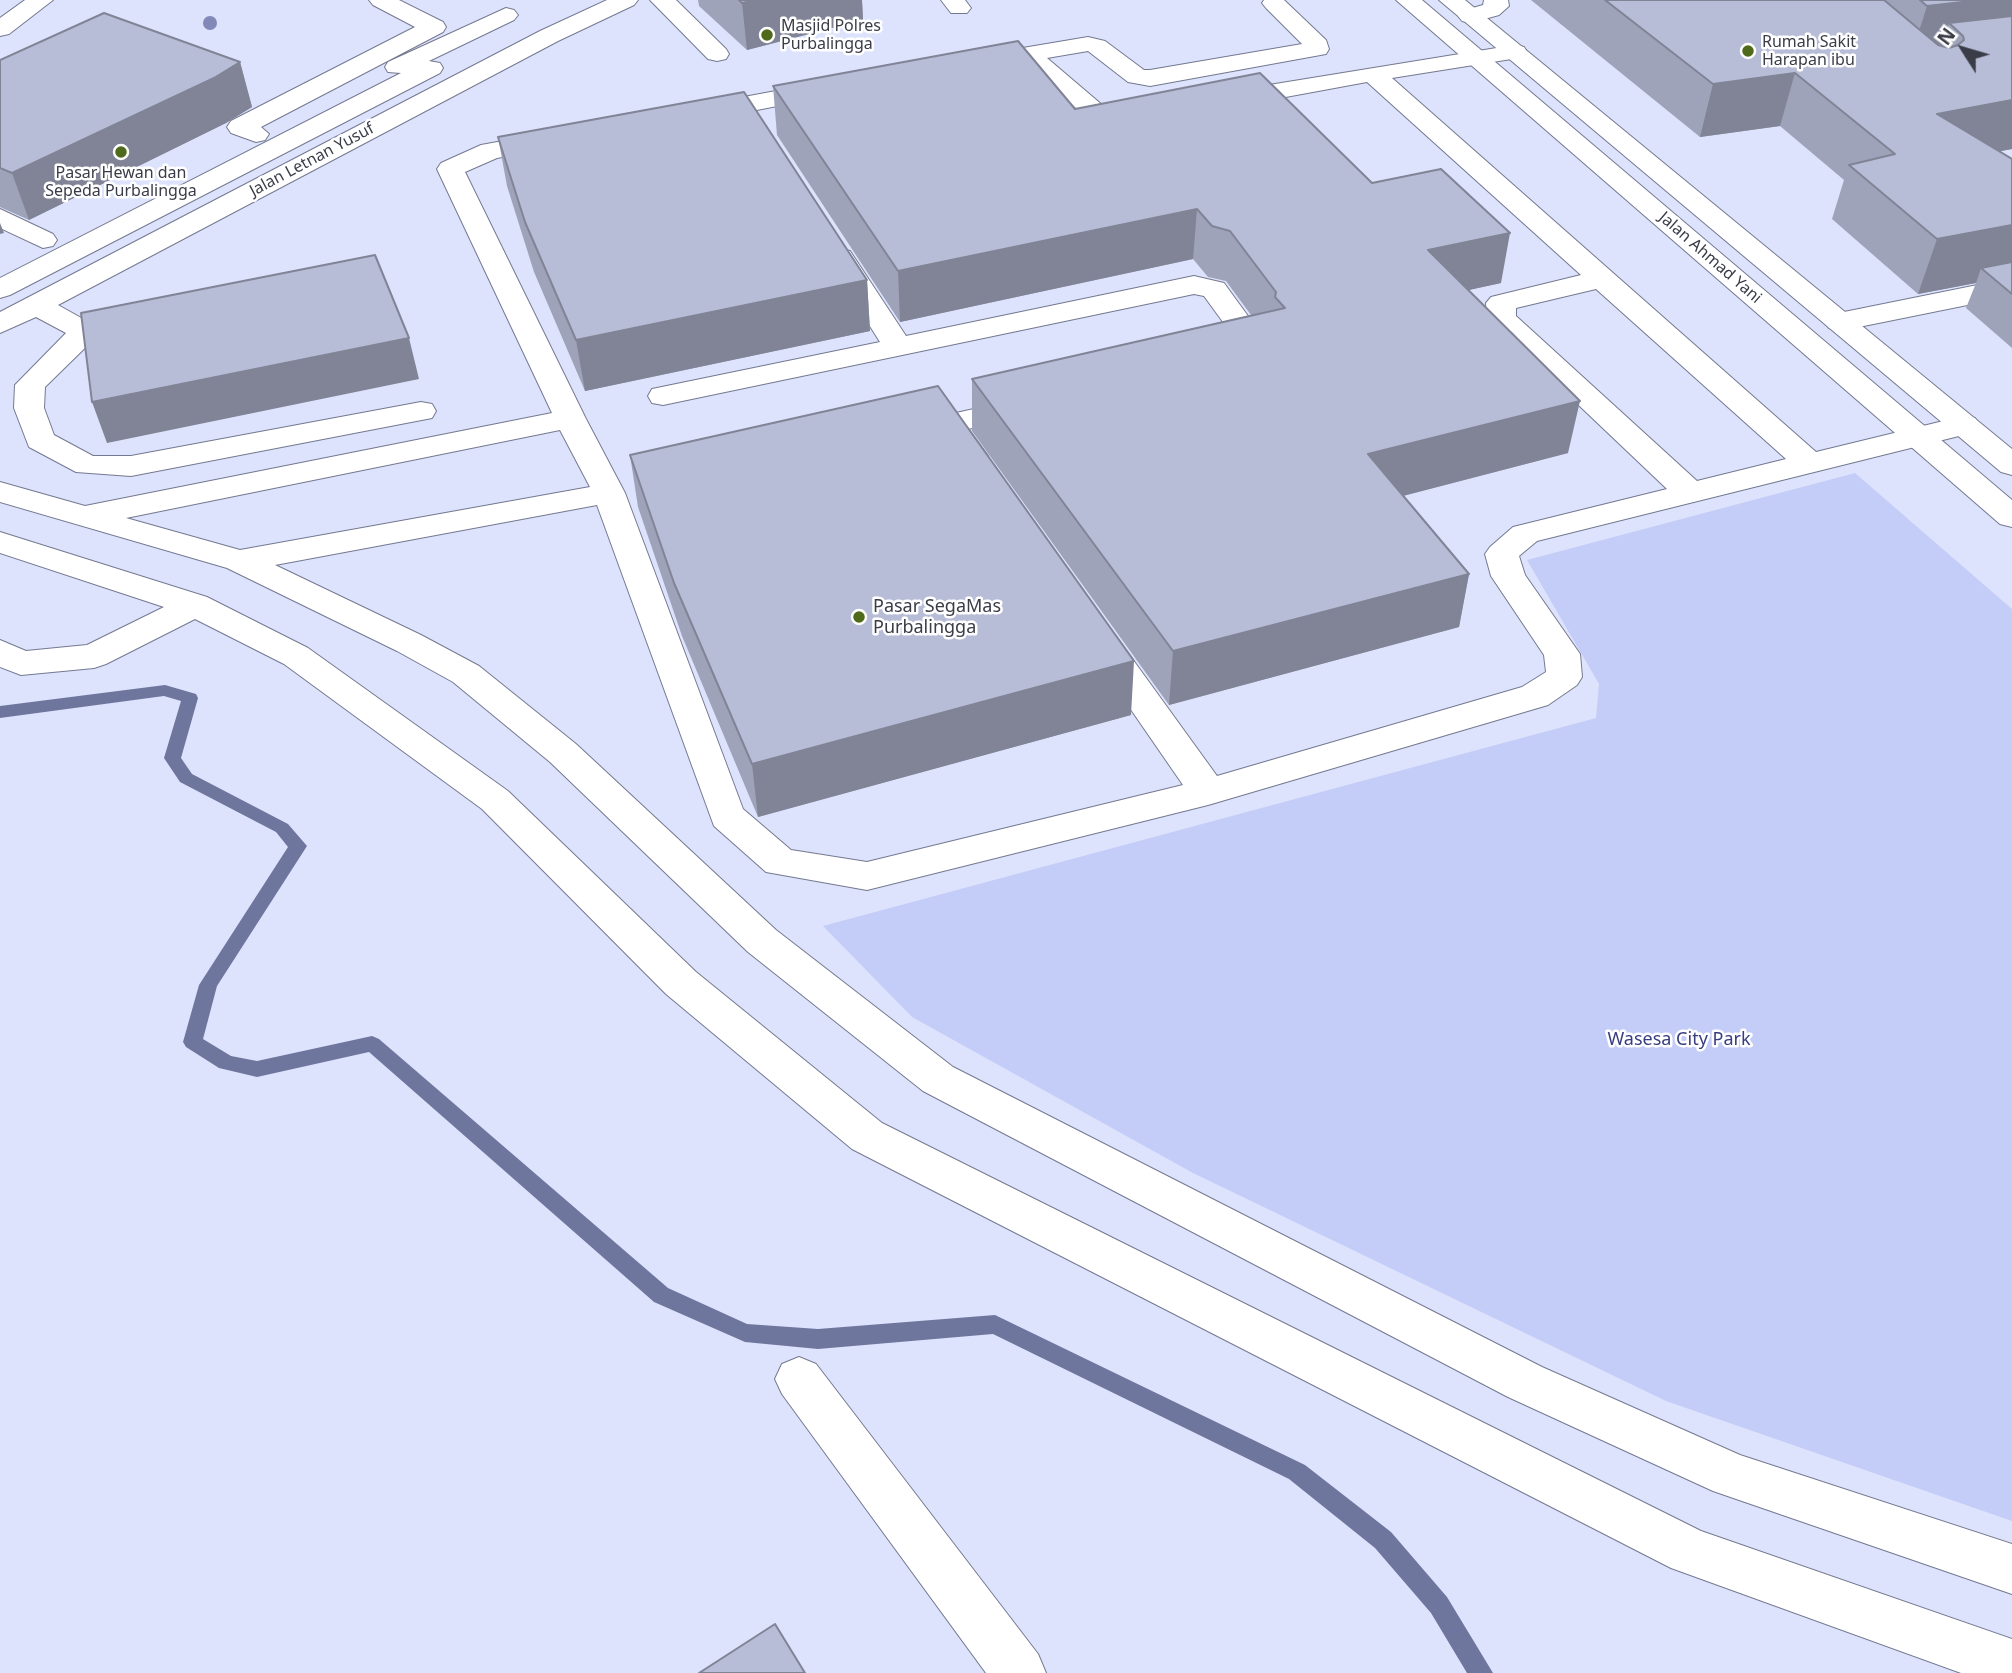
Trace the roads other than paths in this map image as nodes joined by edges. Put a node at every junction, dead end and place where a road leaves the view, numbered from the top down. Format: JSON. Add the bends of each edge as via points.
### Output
{"nodes":[{"id":1,"x":41,"y":0,"type":"edge"},
{"id":2,"x":381,"y":0,"type":"edge"},
{"id":3,"x":626,"y":0,"type":"edge"},
{"id":4,"x":662,"y":0,"type":"edge"},
{"id":5,"x":1408,"y":0,"type":"edge"},
{"id":6,"x":1496,"y":0,"type":"edge"},
{"id":7,"x":1274,"y":3,"type":"dead end"},
{"id":8,"x":1461,"y":8,"type":"edge"},
{"id":9,"x":514,"y":17,"type":"junction"},
{"id":10,"x":434,"y":27,"type":"junction"},
{"id":11,"x":0,"y":29,"type":"edge"},
{"id":12,"x":1515,"y":52,"type":"junction"},
{"id":13,"x":717,"y":54,"type":"dead end"},
{"id":14,"x":1027,"y":54,"type":"junction"},
{"id":15,"x":1478,"y":58,"type":"junction"},
{"id":16,"x":959,"y":66,"type":"edge"},
{"id":17,"x":1372,"y":74,"type":"junction"},
{"id":18,"x":849,"y":86,"type":"edge"},
{"id":19,"x":1275,"y":93,"type":"junction"},
{"id":20,"x":1198,"y":105,"type":"edge"},
{"id":21,"x":1159,"y":111,"type":"edge"},
{"id":22,"x":1295,"y":111,"type":"edge"},
{"id":23,"x":675,"y":117,"type":"edge"},
{"id":24,"x":256,"y":134,"type":"junction"},
{"id":25,"x":570,"y":137,"type":"edge"},
{"id":26,"x":0,"y":217,"type":"edge"},
{"id":27,"x":823,"y":232,"type":"edge"},
{"id":28,"x":43,"y":240,"type":"junction"},
{"id":29,"x":0,"y":263,"type":"edge"},
{"id":30,"x":1601,"y":279,"type":"junction"},
{"id":31,"x":2012,"y":287,"type":"edge"},
{"id":32,"x":0,"y":289,"type":"edge"},
{"id":33,"x":37,"y":304,"type":"junction"},
{"id":34,"x":1839,"y":322,"type":"junction"},
{"id":35,"x":0,"y":324,"type":"edge"},
{"id":36,"x":898,"y":347,"type":"junction"},
{"id":37,"x":1203,"y":365,"type":"edge"},
{"id":38,"x":663,"y":396,"type":"dead end"},
{"id":39,"x":1056,"y":399,"type":"edge"},
{"id":40,"x":421,"y":411,"type":"dead end"},
{"id":41,"x":570,"y":419,"type":"junction"},
{"id":42,"x":1964,"y":425,"type":"junction"},
{"id":43,"x":1917,"y":436,"type":"junction"},
{"id":44,"x":1809,"y":463,"type":"junction"},
{"id":45,"x":2012,"y":466,"type":"edge"},
{"id":46,"x":989,"y":480,"type":"edge"},
{"id":47,"x":0,"y":492,"type":"edge"},
{"id":48,"x":1689,"y":492,"type":"junction"},
{"id":49,"x":609,"y":493,"type":"junction"},
{"id":50,"x":80,"y":517,"type":"junction"},
{"id":51,"x":2012,"y":517,"type":"edge"},
{"id":52,"x":0,"y":542,"type":"edge"},
{"id":53,"x":239,"y":561,"type":"junction"},
{"id":54,"x":195,"y":605,"type":"junction"},
{"id":55,"x":1083,"y":614,"type":"edge"},
{"id":56,"x":0,"y":652,"type":"edge"},
{"id":57,"x":1208,"y":792,"type":"junction"},
{"id":58,"x":799,"y":1378,"type":"dead end"},
{"id":59,"x":2012,"y":1569,"type":"edge"},
{"id":60,"x":2012,"y":1665,"type":"edge"},
{"id":61,"x":1019,"y":1673,"type":"edge"}],
"edges":[{"from":1,"to":11,"type":"street"},
{"from":2,"to":10,"type":"street"},
{"from":3,"to":9,"type":"street","name":"Jalan Letnan Yusuf"},
{"from":4,"to":13,"type":"street"},
{"from":5,"to":15,"type":"street","name":"Jalan Ahmad Yani"},
{"from":6,"to":8,"type":"street","via":[[1497,6],[1491,10]]},
{"from":7,"to":14,"type":"street","via":[[1317,49],[1150,78],[1137,77],[1088,44]]},
{"from":8,"to":12,"type":"street","name":"Jalan Ahmad Yani"},
{"from":9,"to":10,"type":"street"},
{"from":9,"to":24,"type":"street"},
{"from":9,"to":32,"type":"street","name":"Jalan Letnan Yusuf"},
{"from":9,"to":33,"type":"street","name":"Jalan Letnan Yusuf"},
{"from":10,"to":24,"type":"street","via":[[240,127]]},
{"from":12,"to":15,"type":"street"},
{"from":12,"to":34,"type":"street","name":"Jalan Ahmad Yani"},
{"from":14,"to":16,"type":"street"},
{"from":14,"to":21,"type":"street","via":[[1092,109],[1121,117]]},
{"from":15,"to":17,"type":"street"},
{"from":15,"to":43,"type":"street","name":"Jalan Ahmad Yani"},
{"from":17,"to":19,"type":"street"},
{"from":17,"to":30,"type":"street"},
{"from":18,"to":23,"type":"street","via":[[749,117]]},
{"from":19,"to":20,"type":"street"},
{"from":19,"to":22,"type":"street"},
{"from":24,"to":28,"type":"street"},
{"from":25,"to":41,"type":"street","via":[[490,151],[450,169]]},
{"from":26,"to":28,"type":"street"},
{"from":27,"to":36,"type":"street"},
{"from":28,"to":29,"type":"street"},
{"from":30,"to":44,"type":"street"},
{"from":30,"to":48,"type":"street","via":[[1501,303],[1502,318]]},
{"from":31,"to":34,"type":"street"},
{"from":33,"to":35,"type":"street","name":"Jalan Letnan Yusuf"},
{"from":33,"to":40,"type":"street","via":[[82,330],[30,385],[29,408],[40,440],[87,465],[131,466]]},
{"from":34,"to":42,"type":"street","name":"Jalan Ahmad Yani"},
{"from":36,"to":37,"type":"street","via":[[1203,285],[1214,289],[1254,345],[1244,354]]},
{"from":36,"to":38,"type":"street"},
{"from":39,"to":46,"type":"street","via":[[936,427]]},
{"from":41,"to":49,"type":"street"},
{"from":41,"to":50,"type":"street"},
{"from":42,"to":43,"type":"street"},
{"from":42,"to":45,"type":"street","name":"Jalan Ahmad Yani"},
{"from":43,"to":44,"type":"street"},
{"from":43,"to":51,"type":"street","name":"Jalan Ahmad Yani"},
{"from":44,"to":48,"type":"street"},
{"from":47,"to":50,"type":"street"},
{"from":48,"to":57,"type":"street","via":[[1525,534],[1502,555],[1508,576],[1562,654],[1564,677],[1535,696]]},
{"from":49,"to":53,"type":"street"},
{"from":49,"to":57,"type":"street","via":[[727,816],[780,862],[867,876]]},
{"from":50,"to":53,"type":"street"},
{"from":52,"to":54,"type":"street"},
{"from":53,"to":59,"type":"street","via":[[466,674],[562,753],[762,942],[938,1079],[1525,1382],[1731,1475]]},
{"from":54,"to":56,"type":"street","via":[[94,656],[21,663]]},
{"from":54,"to":60,"type":"street","via":[[296,656],[495,800],[681,984],[867,1136],[1689,1551]]},
{"from":55,"to":57,"type":"street"},
{"from":58,"to":61,"type":"street"}]}
